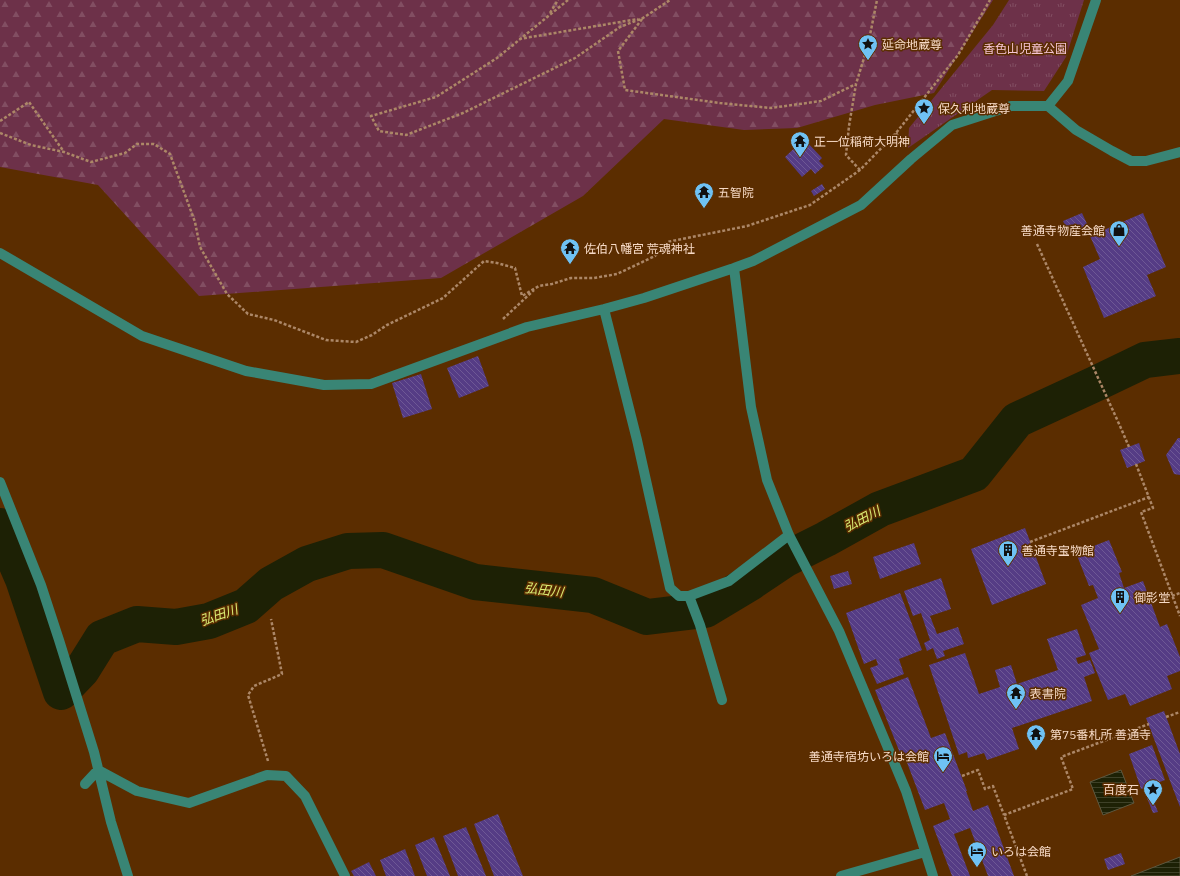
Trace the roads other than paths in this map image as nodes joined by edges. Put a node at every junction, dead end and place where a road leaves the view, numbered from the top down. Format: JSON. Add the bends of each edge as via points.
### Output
{"nodes":[{"id":1,"x":1096,"y":0,"type":"edge"},
{"id":2,"x":1048,"y":106,"type":"junction"},
{"id":3,"x":1180,"y":152,"type":"edge"},
{"id":4,"x":0,"y":253,"type":"edge"},
{"id":5,"x":734,"y":268,"type":"junction"},
{"id":6,"x":604,"y":309,"type":"junction"},
{"id":7,"x":1,"y":487,"type":"edge"},
{"id":8,"x":791,"y":537,"type":"junction"},
{"id":9,"x":689,"y":596,"type":"junction"},
{"id":10,"x":722,"y":700,"type":"dead end"},
{"id":11,"x":98,"y":770,"type":"junction"},
{"id":12,"x":85,"y":784,"type":"dead end"},
{"id":13,"x":925,"y":852,"type":"junction"},
{"id":14,"x":128,"y":876,"type":"edge"},
{"id":15,"x":345,"y":876,"type":"edge"},
{"id":16,"x":841,"y":876,"type":"edge"},
{"id":17,"x":933,"y":876,"type":"edge"}],
"edges":[{"from":1,"to":2,"type":"street","via":[[1068,81]]},
{"from":2,"to":3,"type":"street","via":[[1076,130],[1131,161],[1146,161]]},
{"from":2,"to":5,"type":"street","via":[[1011,106],[952,125],[860,206],[753,261]]},
{"from":4,"to":6,"type":"street","via":[[142,336],[246,371],[324,385],[370,384],[527,327]]},
{"from":5,"to":6,"type":"street"},
{"from":5,"to":8,"type":"street","via":[[751,407],[767,480]]},
{"from":6,"to":9,"type":"street","via":[[670,588],[679,596]]},
{"from":7,"to":11,"type":"street","via":[[41,585]]},
{"from":8,"to":9,"type":"street","via":[[729,581]]},
{"from":8,"to":13,"type":"street","via":[[839,631],[906,791]]},
{"from":9,"to":10,"type":"street"},
{"from":11,"to":12,"type":"street"},
{"from":11,"to":14,"type":"street"},
{"from":11,"to":15,"type":"street","via":[[137,791],[189,803],[267,775],[286,776],[306,796]]},
{"from":13,"to":16,"type":"street"},
{"from":13,"to":17,"type":"street"}]}
